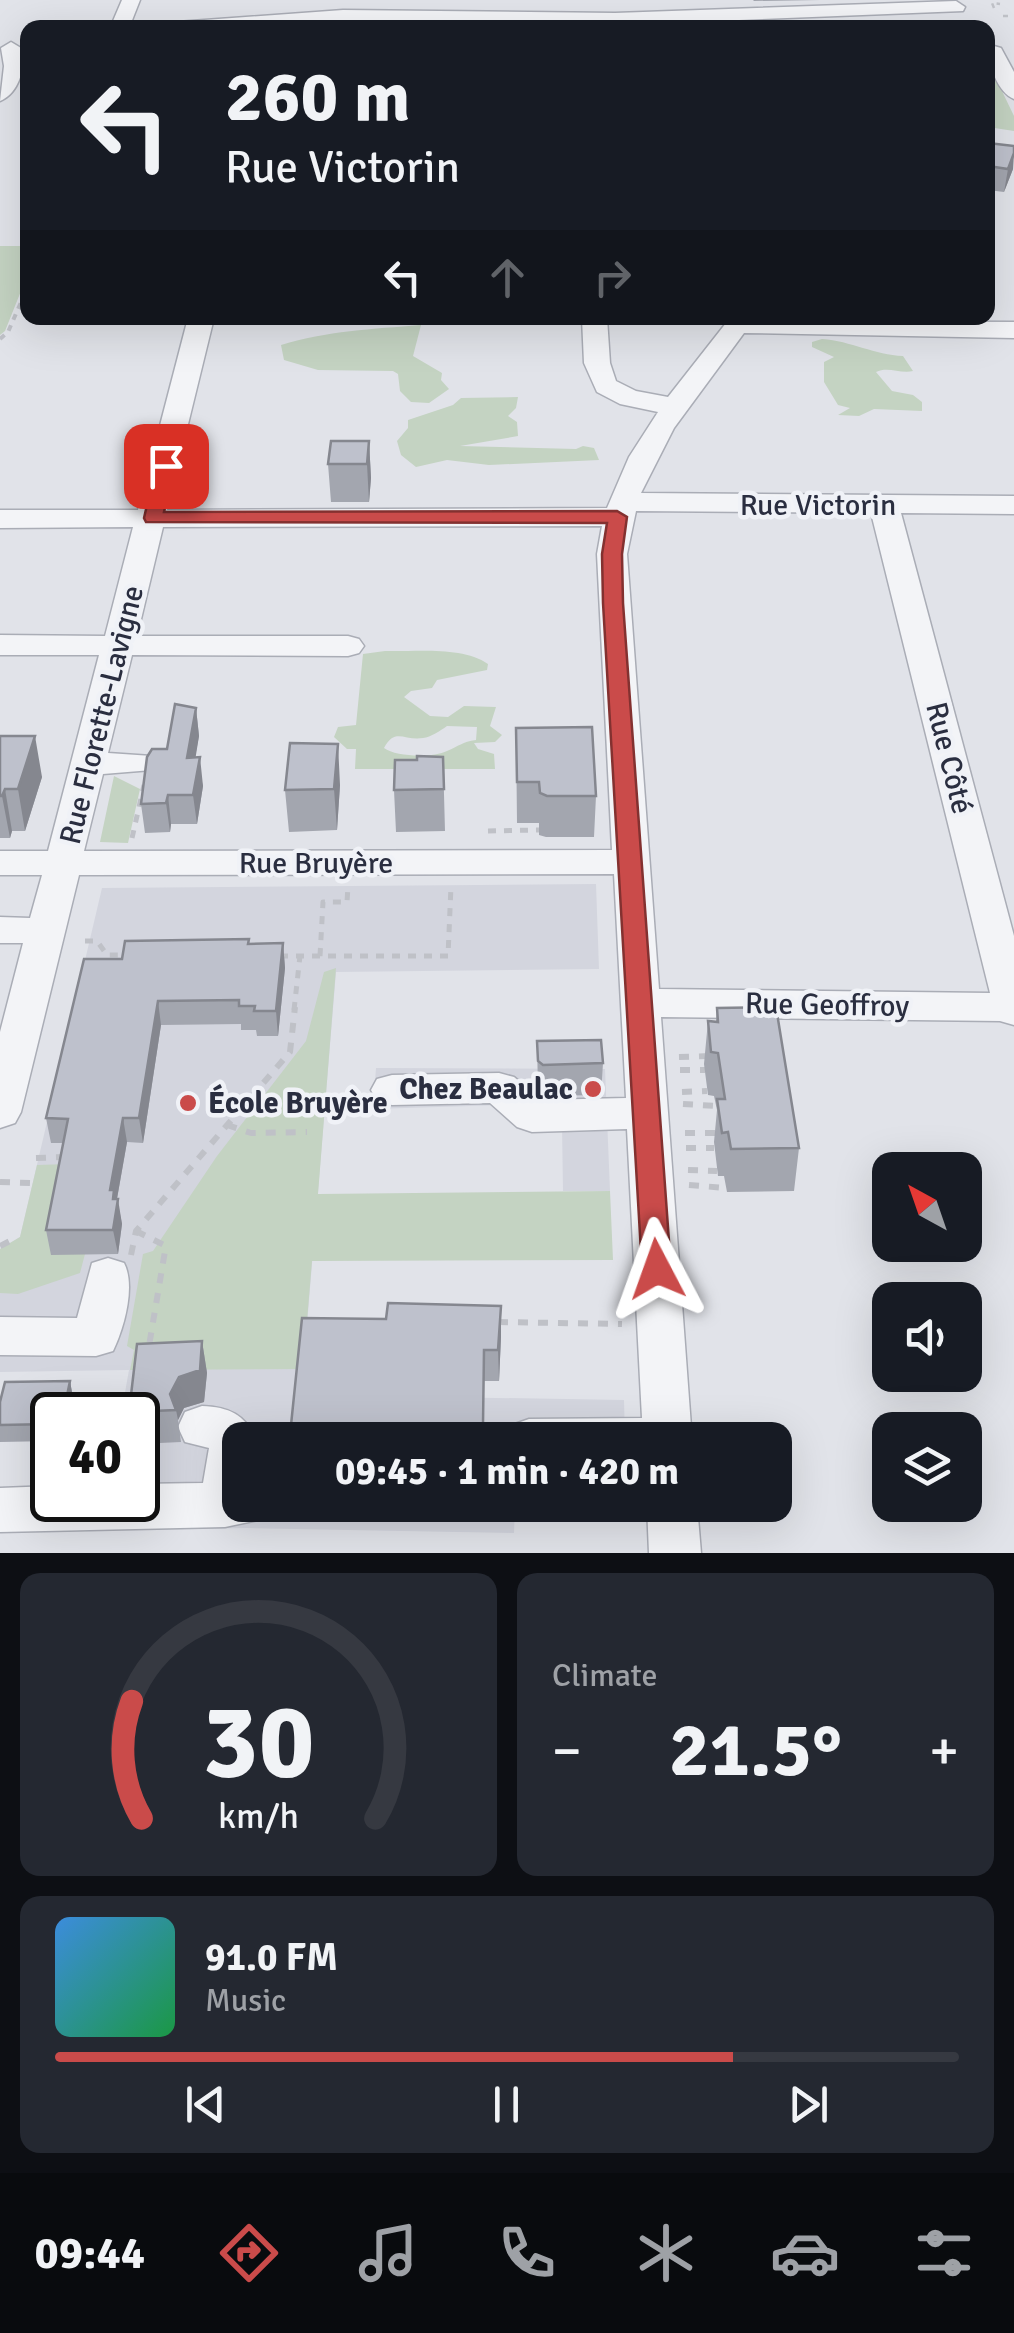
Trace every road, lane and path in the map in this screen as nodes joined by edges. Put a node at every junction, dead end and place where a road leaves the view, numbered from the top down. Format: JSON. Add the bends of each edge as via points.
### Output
{"nodes":[{"id":1,"x":1000,"y":4,"type":"dead end"},
{"id":2,"x":994,"y":8,"type":"dead end"},
{"id":3,"x":614,"y":9,"type":"edge"},
{"id":4,"x":955,"y":12,"type":"edge"},
{"id":5,"x":590,"y":20,"type":"edge"},
{"id":6,"x":13,"y":48,"type":"edge"},
{"id":7,"x":998,"y":52,"type":"edge"},
{"id":8,"x":1012,"y":85,"type":"edge"},
{"id":9,"x":0,"y":95,"type":"edge"},
{"id":10,"x":20,"y":304,"type":"edge"},
{"id":11,"x":199,"y":325,"type":"edge"},
{"id":12,"x":594,"y":325,"type":"edge"},
{"id":13,"x":738,"y":325,"type":"edge"},
{"id":14,"x":913,"y":325,"type":"edge"},
{"id":15,"x":1014,"y":330,"type":"edge"},
{"id":16,"x":0,"y":339,"type":"edge"},
{"id":17,"x":676,"y":407,"type":"junction"},
{"id":18,"x":884,"y":506,"type":"junction"},
{"id":19,"x":1014,"y":506,"type":"edge"},
{"id":20,"x":620,"y":510,"type":"junction"},
{"id":21,"x":153,"y":518,"type":"junction"},
{"id":22,"x":0,"y":520,"type":"edge"},
{"id":23,"x":0,"y":645,"type":"edge"},
{"id":24,"x":120,"y":645,"type":"junction"},
{"id":25,"x":348,"y":646,"type":"dead end"},
{"id":26,"x":90,"y":764,"type":"junction"},
{"id":27,"x":147,"y":774,"type":"joint"},
{"id":28,"x":134,"y":830,"type":"junction"},
{"id":29,"x":145,"y":830,"type":"edge"},
{"id":30,"x":539,"y":830,"type":"edge"},
{"id":31,"x":488,"y":831,"type":"dead end"},
{"id":32,"x":130,"y":846,"type":"dead end"},
{"id":33,"x":631,"y":862,"type":"junction"},
{"id":34,"x":0,"y":863,"type":"edge"},
{"id":35,"x":64,"y":863,"type":"junction"},
{"id":36,"x":451,"y":882,"type":"dead end"},
{"id":37,"x":348,"y":891,"type":"dead end"},
{"id":38,"x":0,"y":930,"type":"edge"},
{"id":39,"x":45,"y":930,"type":"junction"},
{"id":40,"x":85,"y":940,"type":"dead end"},
{"id":41,"x":124,"y":956,"type":"junction"},
{"id":42,"x":143,"y":956,"type":"edge"},
{"id":43,"x":261,"y":956,"type":"edge"},
{"id":44,"x":300,"y":956,"type":"junction"},
{"id":45,"x":320,"y":956,"type":"junction"},
{"id":46,"x":121,"y":969,"type":"edge"},
{"id":47,"x":640,"y":1004,"type":"junction"},
{"id":48,"x":1014,"y":1009,"type":"edge"},
{"id":49,"x":10,"y":1028,"type":"edge"},
{"id":50,"x":714,"y":1056,"type":"edge"},
{"id":51,"x":679,"y":1057,"type":"dead end"},
{"id":52,"x":680,"y":1070,"type":"dead end"},
{"id":53,"x":705,"y":1070,"type":"edge"},
{"id":54,"x":392,"y":1090,"type":"dead end"},
{"id":55,"x":707,"y":1090,"type":"dead end"},
{"id":56,"x":670,"y":1103,"type":"junction"},
{"id":57,"x":716,"y":1106,"type":"edge"},
{"id":58,"x":0,"y":1112,"type":"edge"},
{"id":59,"x":227,"y":1125,"type":"junction"},
{"id":60,"x":307,"y":1132,"type":"dead end"},
{"id":61,"x":685,"y":1133,"type":"dead end"},
{"id":62,"x":724,"y":1133,"type":"edge"},
{"id":63,"x":686,"y":1148,"type":"dead end"},
{"id":64,"x":714,"y":1148,"type":"dead end"},
{"id":65,"x":70,"y":1156,"type":"edge"},
{"id":66,"x":36,"y":1158,"type":"dead end"},
{"id":67,"x":688,"y":1170,"type":"dead end"},
{"id":68,"x":717,"y":1171,"type":"dead end"},
{"id":69,"x":0,"y":1182,"type":"edge"},
{"id":70,"x":31,"y":1183,"type":"dead end"},
{"id":71,"x":689,"y":1186,"type":"dead end"},
{"id":72,"x":726,"y":1188,"type":"dead end"},
{"id":73,"x":136,"y":1231,"type":"junction"},
{"id":74,"x":16,"y":1238,"type":"dead end"},
{"id":75,"x":0,"y":1246,"type":"edge"},
{"id":76,"x":108,"y":1276,"type":"joint"},
{"id":77,"x":488,"y":1322,"type":"edge"},
{"id":78,"x":625,"y":1324,"type":"dead end"},
{"id":79,"x":0,"y":1336,"type":"edge"},
{"id":80,"x":147,"y":1359,"type":"edge"},
{"id":81,"x":668,"y":1422,"type":"edge"},
{"id":82,"x":202,"y":1426,"type":"dead end"},
{"id":83,"x":222,"y":1428,"type":"edge"},
{"id":84,"x":222,"y":1504,"type":"edge"},
{"id":85,"x":0,"y":1510,"type":"edge"},
{"id":86,"x":673,"y":1522,"type":"edge"},
{"id":87,"x":675,"y":1553,"type":"edge"}],
"edges":[{"from":1,"to":2,"type":"path"},
{"from":3,"to":4,"type":"street"},
{"from":3,"to":5,"type":"street"},
{"from":6,"to":9,"type":"street","via":[[15,64]]},
{"from":7,"to":8,"type":"street"},
{"from":10,"to":16,"type":"path"},
{"from":11,"to":21,"type":"street","name":"Rue Florette-Lavigne"},
{"from":12,"to":17,"type":"street","via":[[602,384]]},
{"from":13,"to":17,"type":"street"},
{"from":14,"to":15,"type":"street"},
{"from":17,"to":20,"type":"street"},
{"from":18,"to":19,"type":"street","name":"Rue Victorin"},
{"from":18,"to":20,"type":"street","name":"Rue Victorin"},
{"from":18,"to":48,"type":"street","name":"Rue Côté"},
{"from":20,"to":21,"type":"street","name":"Rue Victorin"},
{"from":20,"to":33,"type":"street","via":[[613,603]]},
{"from":21,"to":22,"type":"street","name":"Rue Victorin"},
{"from":21,"to":24,"type":"street","name":"Rue Florette-Lavigne"},
{"from":23,"to":24,"type":"street"},
{"from":24,"to":25,"type":"street"},
{"from":24,"to":26,"type":"street","name":"Rue Florette-Lavigne"},
{"from":26,"to":27,"type":"street"},
{"from":26,"to":35,"type":"street","name":"Rue Florette-Lavigne"},
{"from":27,"to":28,"type":"path"},
{"from":28,"to":29,"type":"path"},
{"from":28,"to":32,"type":"path"},
{"from":30,"to":31,"type":"path"},
{"from":33,"to":35,"type":"street","name":"Rue Bruyère"},
{"from":33,"to":47,"type":"street"},
{"from":34,"to":35,"type":"street","name":"Rue Bruyère"},
{"from":35,"to":39,"type":"street","name":"Rue Florette-Lavigne"},
{"from":36,"to":45,"type":"path","via":[[448,956]]},
{"from":37,"to":45,"type":"path","via":[[347,902],[323,902]]},
{"from":38,"to":39,"type":"street"},
{"from":39,"to":49,"type":"street","name":"Rue Florette-Lavigne"},
{"from":40,"to":41,"type":"path","via":[[96,940],[107,955]]},
{"from":41,"to":42,"type":"path"},
{"from":41,"to":46,"type":"path"},
{"from":43,"to":44,"type":"path"},
{"from":44,"to":45,"type":"path"},
{"from":44,"to":59,"type":"path","via":[[290,1052]]},
{"from":47,"to":48,"type":"street","name":"Rue Geoffroy"},
{"from":47,"to":56,"type":"street"},
{"from":49,"to":58,"type":"street","name":"Rue Florette-Lavigne"},
{"from":50,"to":51,"type":"path"},
{"from":52,"to":53,"type":"path"},
{"from":54,"to":56,"type":"street","via":[[500,1088],[532,1116]]},
{"from":55,"to":56,"type":"path"},
{"from":56,"to":57,"type":"path"},
{"from":56,"to":81,"type":"street"},
{"from":59,"to":60,"type":"path","via":[[250,1133]]},
{"from":59,"to":73,"type":"path"},
{"from":61,"to":62,"type":"path"},
{"from":63,"to":64,"type":"path"},
{"from":65,"to":66,"type":"path"},
{"from":67,"to":68,"type":"path"},
{"from":69,"to":70,"type":"path"},
{"from":71,"to":72,"type":"path"},
{"from":73,"to":76,"type":"path","via":[[132,1254]]},
{"from":73,"to":80,"type":"path","via":[[164,1244]]},
{"from":74,"to":75,"type":"path"},
{"from":76,"to":79,"type":"street","via":[[96,1337]]},
{"from":77,"to":78,"type":"path"},
{"from":82,"to":83,"type":"street"},
{"from":84,"to":85,"type":"street"},
{"from":86,"to":87,"type":"street"}]}
